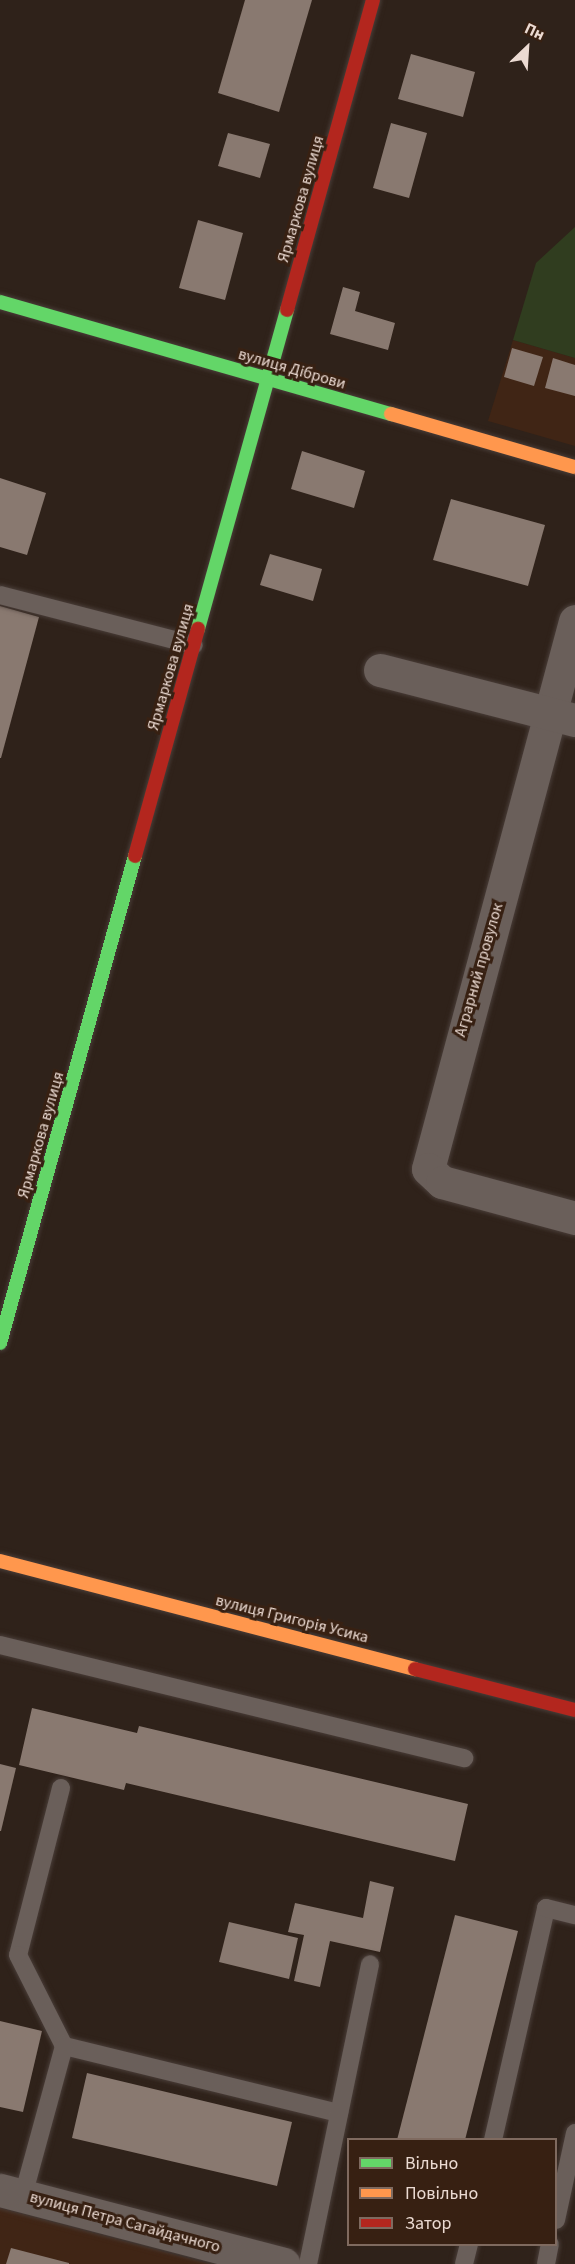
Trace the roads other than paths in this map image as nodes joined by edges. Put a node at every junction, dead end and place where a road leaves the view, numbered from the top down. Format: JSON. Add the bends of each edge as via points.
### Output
{"nodes":[{"id":1,"x":373,"y":0,"type":"edge"},
{"id":2,"x":0,"y":302,"type":"edge"},
{"id":3,"x":268,"y":379,"type":"junction"},
{"id":4,"x":575,"y":467,"type":"edge"},
{"id":5,"x":0,"y":595,"type":"edge"},
{"id":6,"x":575,"y":621,"type":"edge"},
{"id":7,"x":194,"y":645,"type":"junction"},
{"id":8,"x":380,"y":670,"type":"dead end"},
{"id":9,"x":563,"y":718,"type":"edge"},
{"id":10,"x":575,"y":1218,"type":"edge"},
{"id":11,"x":0,"y":1342,"type":"edge"},
{"id":12,"x":0,"y":1561,"type":"edge"},
{"id":13,"x":0,"y":1645,"type":"edge"},
{"id":14,"x":575,"y":1710,"type":"edge"},
{"id":15,"x":464,"y":1758,"type":"dead end"},
{"id":16,"x":61,"y":1788,"type":"dead end"},
{"id":17,"x":575,"y":1915,"type":"edge"},
{"id":18,"x":370,"y":1964,"type":"dead end"},
{"id":19,"x":64,"y":2046,"type":"junction"},
{"id":20,"x":339,"y":2113,"type":"junction"},
{"id":21,"x":575,"y":2133,"type":"edge"},
{"id":22,"x":493,"y":2138,"type":"edge"},
{"id":23,"x":12,"y":2193,"type":"edge"},
{"id":24,"x":557,"y":2211,"type":"edge"},
{"id":25,"x":468,"y":2246,"type":"edge"},
{"id":26,"x":550,"y":2246,"type":"edge"},
{"id":27,"x":284,"y":2264,"type":"edge"},
{"id":28,"x":308,"y":2264,"type":"edge"},
{"id":29,"x":464,"y":2264,"type":"edge"},
{"id":30,"x":546,"y":2264,"type":"edge"}],
"edges":[{"from":1,"to":3,"type":"street","name":"Ярмаркова вулиця"},
{"from":2,"to":3,"type":"street","name":"вулиця Діброви"},
{"from":3,"to":4,"type":"street","name":"вулиця Діброви"},
{"from":3,"to":7,"type":"street","name":"Ярмаркова вулиця"},
{"from":5,"to":7,"type":"lane"},
{"from":6,"to":9,"type":"street","name":"Аграрний провулок"},
{"from":7,"to":11,"type":"street","name":"Ярмаркова вулиця"},
{"from":8,"to":9,"type":"street"},
{"from":9,"to":10,"type":"street","name":"Аграрний провулок","via":[[428,1169],[442,1182]]},
{"from":12,"to":14,"type":"street","name":"вулиця Григорія Усика"},
{"from":13,"to":15,"type":"lane"},
{"from":16,"to":19,"type":"lane","via":[[18,1955]]},
{"from":17,"to":22,"type":"lane","via":[[546,1908]]},
{"from":18,"to":20,"type":"lane"},
{"from":19,"to":20,"type":"lane"},
{"from":19,"to":23,"type":"lane"},
{"from":20,"to":28,"type":"lane"},
{"from":21,"to":24,"type":"lane"},
{"from":23,"to":27,"type":"street","name":"вулиця Петра Сагайдачного"},
{"from":25,"to":29,"type":"lane"},
{"from":26,"to":30,"type":"lane"}]}
